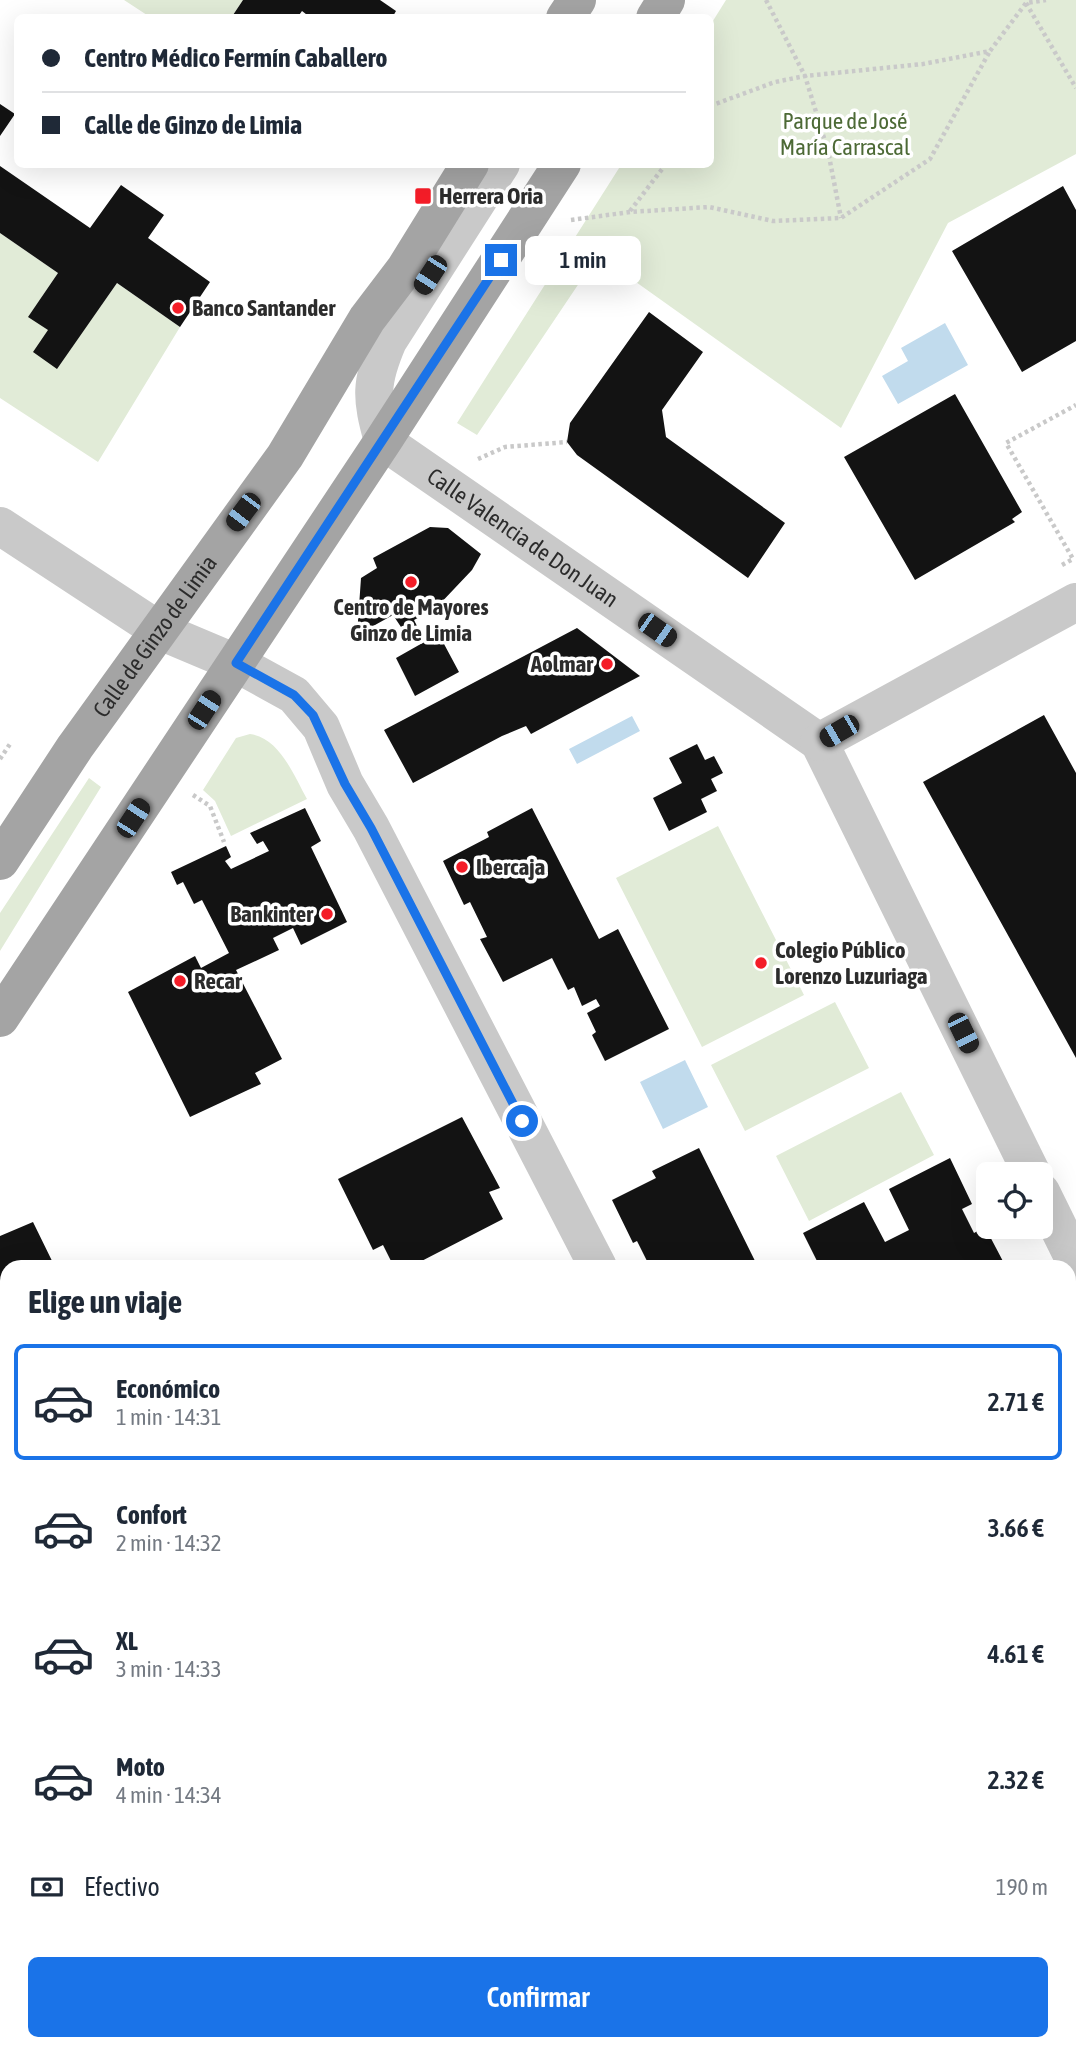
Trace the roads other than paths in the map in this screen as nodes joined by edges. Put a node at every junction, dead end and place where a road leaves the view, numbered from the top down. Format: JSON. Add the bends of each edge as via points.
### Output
{"nodes":[{"id":1,"x":468,"y":168,"type":"edge"},
{"id":2,"x":497,"y":168,"type":"edge"},
{"id":3,"x":559,"y":168,"type":"edge"},
{"id":4,"x":383,"y":441,"type":"junction"},
{"id":5,"x":0,"y":526,"type":"edge"},
{"id":6,"x":1076,"y":603,"type":"edge"},
{"id":7,"x":160,"y":631,"type":"junction"},
{"id":8,"x":236,"y":663,"type":"junction"},
{"id":9,"x":819,"y":742,"type":"junction"},
{"id":10,"x":0,"y":861,"type":"edge"},
{"id":11,"x":0,"y":1018,"type":"edge"},
{"id":12,"x":1026,"y":1162,"type":"edge"},
{"id":13,"x":1053,"y":1216,"type":"edge"},
{"id":14,"x":594,"y":1260,"type":"edge"},
{"id":15,"x":1075,"y":1260,"type":"edge"}],
"edges":[{"from":1,"to":7,"type":"main road","name":"Calle de Ginzo de Limia","via":[[405,269],[367,319],[285,456]]},
{"from":2,"to":4,"type":"street","via":[[379,362],[372,400]]},
{"from":3,"to":4,"type":"main road"},
{"from":4,"to":8,"type":"main road"},
{"from":4,"to":9,"type":"street","name":"Calle Valencia de Don Juan"},
{"from":5,"to":7,"type":"street"},
{"from":6,"to":9,"type":"street"},
{"from":7,"to":8,"type":"street"},
{"from":7,"to":10,"type":"main road","name":"Calle de Ginzo de Limia","via":[[75,747]]},
{"from":8,"to":11,"type":"main road"},
{"from":8,"to":14,"type":"street","via":[[294,695],[321,727],[345,784]]},
{"from":9,"to":12,"type":"street","name":"Calle Valencia de Don Juan"},
{"from":13,"to":15,"type":"street"}]}
